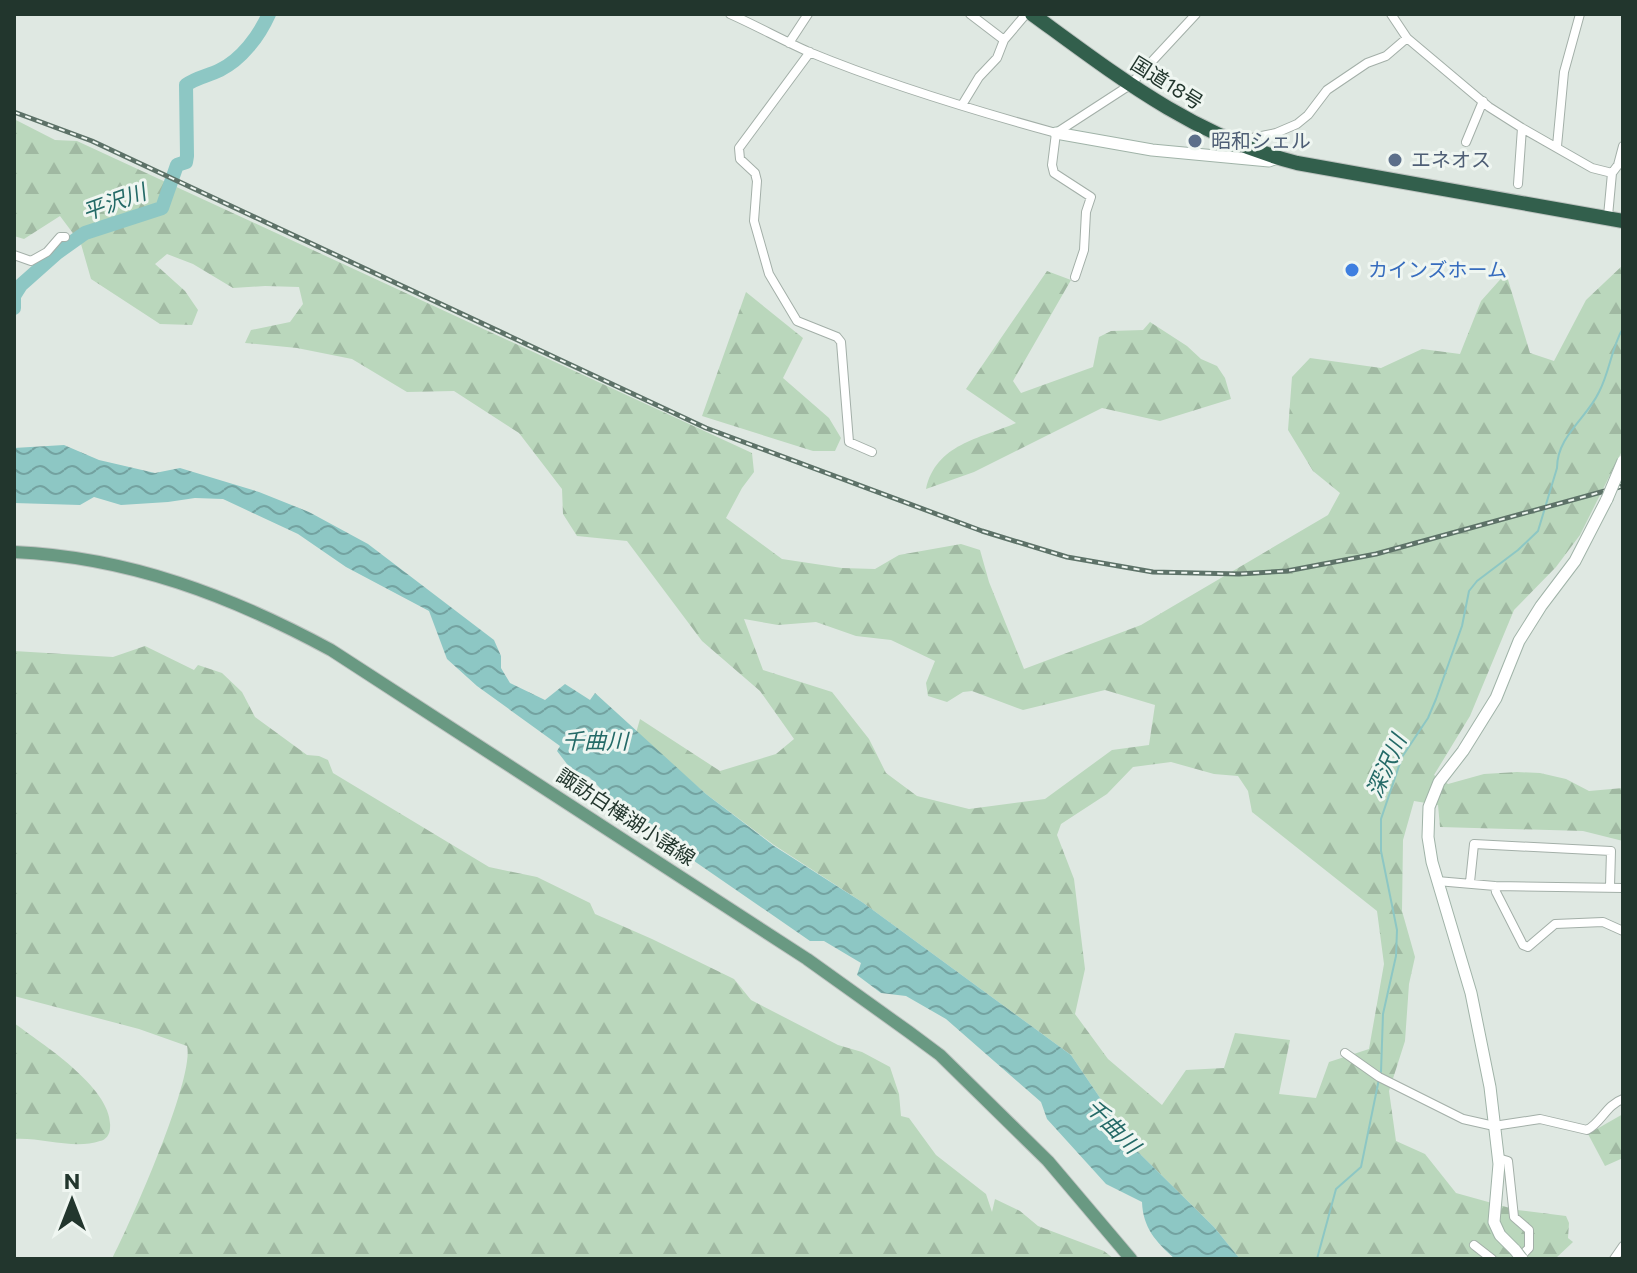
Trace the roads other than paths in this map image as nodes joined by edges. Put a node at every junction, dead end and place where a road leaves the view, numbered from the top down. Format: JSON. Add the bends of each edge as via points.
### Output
{"nodes":[{"id":1,"x":730,"y":14,"type":"edge"},
{"id":2,"x":808,"y":14,"type":"edge"},
{"id":3,"x":970,"y":14,"type":"edge"},
{"id":4,"x":1029,"y":14,"type":"edge"},
{"id":5,"x":1196,"y":14,"type":"edge"},
{"id":6,"x":1391,"y":14,"type":"edge"},
{"id":7,"x":1580,"y":14,"type":"edge"},
{"id":8,"x":1407,"y":38,"type":"junction"},
{"id":9,"x":1004,"y":40,"type":"junction"},
{"id":10,"x":789,"y":43,"type":"junction"},
{"id":11,"x":810,"y":52,"type":"junction"},
{"id":12,"x":1130,"y":85,"type":"junction"},
{"id":13,"x":1483,"y":101,"type":"junction"},
{"id":14,"x":962,"y":105,"type":"junction"},
{"id":15,"x":1522,"y":128,"type":"junction"},
{"id":16,"x":1056,"y":133,"type":"junction"},
{"id":17,"x":1466,"y":142,"type":"dead end"},
{"id":18,"x":1240,"y":145,"type":"junction"},
{"id":19,"x":1557,"y":146,"type":"junction"},
{"id":20,"x":1623,"y":146,"type":"edge"},
{"id":21,"x":1227,"y":157,"type":"junction"},
{"id":22,"x":1278,"y":158,"type":"junction"},
{"id":23,"x":1617,"y":167,"type":"edge"},
{"id":24,"x":1518,"y":184,"type":"dead end"},
{"id":25,"x":1614,"y":218,"type":"edge"},
{"id":26,"x":65,"y":237,"type":"dead end"},
{"id":27,"x":14,"y":255,"type":"edge"},
{"id":28,"x":1075,"y":277,"type":"dead end"},
{"id":29,"x":872,"y":452,"type":"dead end"},
{"id":30,"x":1623,"y":461,"type":"edge"},
{"id":31,"x":14,"y":552,"type":"edge"},
{"id":32,"x":1437,"y":881,"type":"junction"},
{"id":33,"x":1470,"y":882,"type":"junction"},
{"id":34,"x":1495,"y":886,"type":"junction"},
{"id":35,"x":1610,"y":886,"type":"junction"},
{"id":36,"x":1623,"y":888,"type":"edge"},
{"id":37,"x":1623,"y":931,"type":"edge"},
{"id":38,"x":1345,"y":1053,"type":"dead end"},
{"id":39,"x":1623,"y":1099,"type":"edge"},
{"id":40,"x":1494,"y":1126,"type":"junction"},
{"id":41,"x":1498,"y":1158,"type":"junction"},
{"id":42,"x":1474,"y":1245,"type":"dead end"},
{"id":43,"x":1623,"y":1246,"type":"edge"},
{"id":44,"x":1518,"y":1256,"type":"edge"},
{"id":45,"x":1131,"y":1259,"type":"edge"},
{"id":46,"x":1492,"y":1259,"type":"edge"},
{"id":47,"x":1614,"y":1259,"type":"edge"}],
"edges":[{"from":1,"to":10,"type":"street"},
{"from":2,"to":10,"type":"street"},
{"from":3,"to":9,"type":"street"},
{"from":4,"to":9,"type":"street"},
{"from":4,"to":12,"type":"highway","name":"国道18号"},
{"from":5,"to":12,"type":"street"},
{"from":6,"to":8,"type":"street"},
{"from":7,"to":19,"type":"street","via":[[1564,72]]},
{"from":8,"to":13,"type":"street"},
{"from":8,"to":18,"type":"street","via":[[1327,90],[1297,124]]},
{"from":9,"to":14,"type":"street"},
{"from":10,"to":11,"type":"street"},
{"from":11,"to":14,"type":"street"},
{"from":11,"to":29,"type":"street","via":[[739,148],[740,159],[755,173],[754,221],[769,274],[797,321],[841,342],[849,442]]},
{"from":12,"to":16,"type":"street"},
{"from":12,"to":18,"type":"highway","name":"国道18号"},
{"from":13,"to":15,"type":"street"},
{"from":13,"to":17,"type":"street"},
{"from":14,"to":16,"type":"street"},
{"from":15,"to":19,"type":"street"},
{"from":15,"to":24,"type":"street"},
{"from":16,"to":21,"type":"street"},
{"from":16,"to":28,"type":"street","via":[[1054,173],[1091,197]]},
{"from":18,"to":21,"type":"street"},
{"from":18,"to":22,"type":"highway","name":"国道18号"},
{"from":19,"to":23,"type":"street","via":[[1592,168]]},
{"from":20,"to":23,"type":"street"},
{"from":21,"to":22,"type":"street"},
{"from":22,"to":25,"type":"highway","name":"国道18号"},
{"from":23,"to":25,"type":"street"},
{"from":26,"to":27,"type":"street","via":[[31,261]]},
{"from":30,"to":32,"type":"street","bridge":true,"via":[[1575,561],[1519,641],[1486,717],[1433,795],[1427,821]]},
{"from":31,"to":45,"type":"main road","name":"諏訪白樺湖小諸線","via":[[97,560],[165,576],[275,619],[331,650],[795,950],[940,1055],[1048,1161]]},
{"from":32,"to":33,"type":"street"},
{"from":32,"to":40,"type":"street","via":[[1481,1035]]},
{"from":33,"to":34,"type":"street"},
{"from":33,"to":35,"type":"street","via":[[1474,844],[1611,851]]},
{"from":34,"to":35,"type":"street"},
{"from":34,"to":37,"type":"street","via":[[1528,947],[1555,924],[1603,922]]},
{"from":35,"to":36,"type":"street"},
{"from":38,"to":40,"type":"street","via":[[1379,1077],[1463,1119]]},
{"from":39,"to":40,"type":"street","via":[[1587,1130],[1540,1119]]},
{"from":40,"to":41,"type":"street"},
{"from":41,"to":44,"type":"street","via":[[1494,1222]]},
{"from":41,"to":44,"type":"street","via":[[1508,1161],[1514,1217],[1529,1230],[1529,1248]]},
{"from":42,"to":46,"type":"street"},
{"from":43,"to":47,"type":"street"}]}
